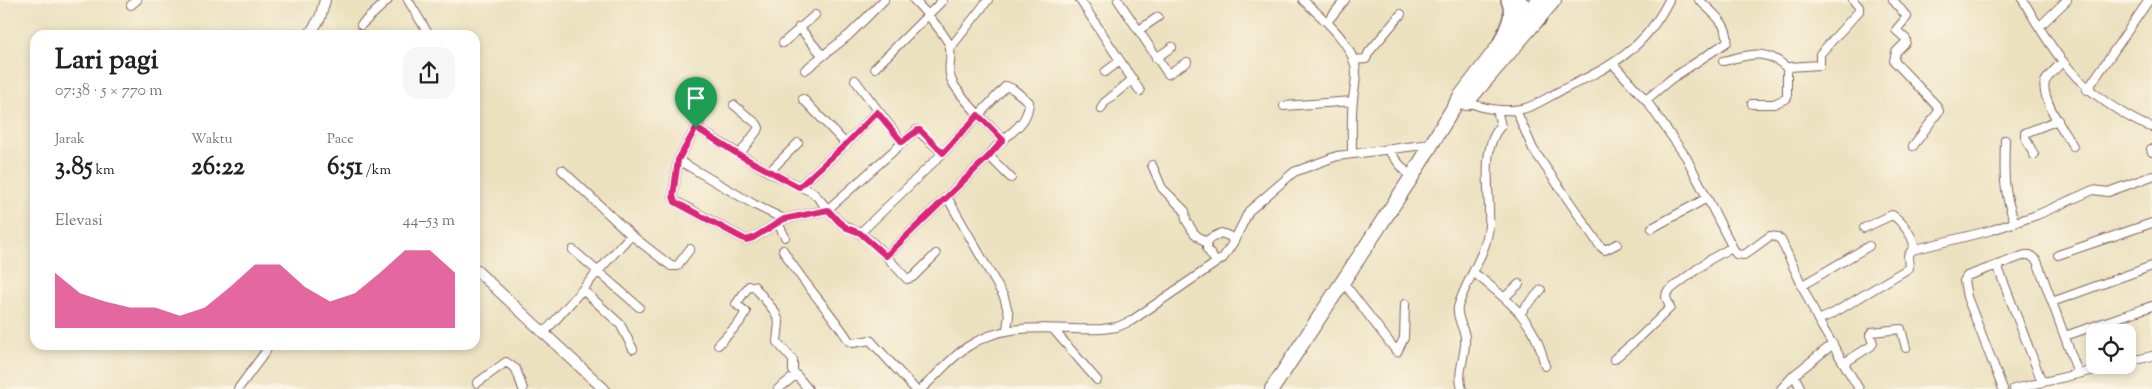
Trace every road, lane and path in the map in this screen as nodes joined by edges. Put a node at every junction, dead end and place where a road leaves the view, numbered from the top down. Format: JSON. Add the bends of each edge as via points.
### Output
{"nodes":[{"id":1,"x":325,"y":0,"type":"edge"},
{"id":2,"x":388,"y":0,"type":"edge"},
{"id":3,"x":408,"y":0,"type":"edge"},
{"id":4,"x":884,"y":0,"type":"edge"},
{"id":5,"x":914,"y":0,"type":"edge"},
{"id":6,"x":944,"y":0,"type":"edge"},
{"id":7,"x":988,"y":0,"type":"edge"},
{"id":8,"x":1080,"y":0,"type":"edge"},
{"id":9,"x":1118,"y":0,"type":"edge"},
{"id":10,"x":1302,"y":0,"type":"edge"},
{"id":11,"x":1344,"y":0,"type":"edge"},
{"id":12,"x":1509,"y":0,"type":"edge"},
{"id":13,"x":1517,"y":0,"type":"edge"},
{"id":14,"x":1554,"y":0,"type":"edge"},
{"id":15,"x":1668,"y":0,"type":"edge"},
{"id":16,"x":1699,"y":0,"type":"edge"},
{"id":17,"x":1852,"y":0,"type":"edge"},
{"id":18,"x":1893,"y":0,"type":"edge"},
{"id":19,"x":2023,"y":0,"type":"edge"},
{"id":20,"x":2067,"y":0,"type":"edge"},
{"id":21,"x":2149,"y":0,"type":"edge"},
{"id":22,"x":1535,"y":8,"type":"edge"},
{"id":23,"x":928,"y":14,"type":"junction"},
{"id":24,"x":1401,"y":14,"type":"dead end"},
{"id":25,"x":815,"y":15,"type":"dead end"},
{"id":26,"x":1158,"y":17,"type":"dead end"},
{"id":27,"x":1327,"y":22,"type":"junction"},
{"id":28,"x":361,"y":25,"type":"dead end"},
{"id":29,"x":799,"y":27,"type":"junction"},
{"id":30,"x":2039,"y":27,"type":"junction"},
{"id":31,"x":313,"y":30,"type":"edge"},
{"id":32,"x":426,"y":30,"type":"edge"},
{"id":33,"x":1139,"y":30,"type":"junction"},
{"id":34,"x":783,"y":43,"type":"dead end"},
{"id":35,"x":1501,"y":43,"type":"junction"},
{"id":36,"x":951,"y":47,"type":"junction"},
{"id":37,"x":1172,"y":47,"type":"dead end"},
{"id":38,"x":822,"y":55,"type":"junction"},
{"id":39,"x":1156,"y":58,"type":"junction"},
{"id":40,"x":1353,"y":60,"type":"junction"},
{"id":41,"x":1120,"y":61,"type":"junction"},
{"id":42,"x":1723,"y":61,"type":"dead end"},
{"id":43,"x":1187,"y":62,"type":"dead end"},
{"id":44,"x":2063,"y":62,"type":"junction"},
{"id":45,"x":1613,"y":64,"type":"junction"},
{"id":46,"x":875,"y":68,"type":"dead end"},
{"id":47,"x":1788,"y":69,"type":"junction"},
{"id":48,"x":805,"y":70,"type":"dead end"},
{"id":49,"x":1104,"y":72,"type":"dead end"},
{"id":50,"x":1133,"y":79,"type":"junction"},
{"id":51,"x":855,"y":80,"type":"dead end"},
{"id":52,"x":2087,"y":90,"type":"junction"},
{"id":53,"x":1140,"y":91,"type":"dead end"},
{"id":54,"x":803,"y":99,"type":"dead end"},
{"id":55,"x":1463,"y":100,"type":"junction"},
{"id":56,"x":1646,"y":100,"type":"junction"},
{"id":57,"x":1353,"y":101,"type":"junction"},
{"id":58,"x":711,"y":102,"type":"dead end"},
{"id":59,"x":1752,"y":104,"type":"dead end"},
{"id":60,"x":734,"y":105,"type":"dead end"},
{"id":61,"x":1284,"y":106,"type":"dead end"},
{"id":62,"x":1100,"y":109,"type":"dead end"},
{"id":63,"x":1497,"y":110,"type":"junction"},
{"id":64,"x":1516,"y":110,"type":"junction"},
{"id":65,"x":877,"y":112,"type":"junction"},
{"id":66,"x":978,"y":115,"type":"junction"},
{"id":67,"x":2058,"y":120,"type":"junction"},
{"id":68,"x":2152,"y":127,"type":"edge"},
{"id":69,"x":696,"y":128,"type":"junction"},
{"id":70,"x":1003,"y":140,"type":"junction"},
{"id":71,"x":2005,"y":140,"type":"dead end"},
{"id":72,"x":902,"y":142,"type":"junction"},
{"id":73,"x":798,"y":143,"type":"dead end"},
{"id":74,"x":846,"y":144,"type":"junction"},
{"id":75,"x":1431,"y":144,"type":"junction"},
{"id":76,"x":1913,"y":146,"type":"dead end"},
{"id":77,"x":2073,"y":146,"type":"dead end"},
{"id":78,"x":1387,"y":149,"type":"junction"},
{"id":79,"x":943,"y":153,"type":"junction"},
{"id":80,"x":1352,"y":153,"type":"junction"},
{"id":81,"x":739,"y":155,"type":"junction"},
{"id":82,"x":2034,"y":155,"type":"dead end"},
{"id":83,"x":989,"y":156,"type":"junction"},
{"id":84,"x":678,"y":160,"type":"junction"},
{"id":85,"x":1152,"y":165,"type":"dead end"},
{"id":86,"x":562,"y":170,"type":"dead end"},
{"id":87,"x":769,"y":172,"type":"junction"},
{"id":88,"x":2152,"y":176,"type":"edge"},
{"id":89,"x":1011,"y":178,"type":"dead end"},
{"id":90,"x":1411,"y":178,"type":"junction"},
{"id":91,"x":799,"y":187,"type":"junction"},
{"id":92,"x":947,"y":197,"type":"junction"},
{"id":93,"x":1707,"y":198,"type":"junction"},
{"id":94,"x":828,"y":210,"type":"junction"},
{"id":95,"x":781,"y":221,"type":"junction"},
{"id":96,"x":2152,"y":222,"type":"edge"},
{"id":97,"x":2015,"y":223,"type":"junction"},
{"id":98,"x":1652,"y":228,"type":"dead end"},
{"id":99,"x":1864,"y":228,"type":"dead end"},
{"id":100,"x":860,"y":233,"type":"junction"},
{"id":101,"x":784,"y":234,"type":"dead end"},
{"id":102,"x":631,"y":235,"type":"junction"},
{"id":103,"x":1234,"y":241,"type":"junction"},
{"id":104,"x":1207,"y":244,"type":"junction"},
{"id":105,"x":1617,"y":244,"type":"dead end"},
{"id":106,"x":1869,"y":246,"type":"dead end"},
{"id":107,"x":1732,"y":247,"type":"junction"},
{"id":108,"x":690,"y":249,"type":"dead end"},
{"id":109,"x":573,"y":250,"type":"dead end"},
{"id":110,"x":783,"y":250,"type":"dead end"},
{"id":111,"x":1912,"y":250,"type":"junction"},
{"id":112,"x":936,"y":254,"type":"dead end"},
{"id":113,"x":886,"y":256,"type":"junction"},
{"id":114,"x":2058,"y":256,"type":"dead end"},
{"id":115,"x":1216,"y":262,"type":"junction"},
{"id":116,"x":1997,"y":265,"type":"junction"},
{"id":117,"x":2152,"y":266,"type":"edge"},
{"id":118,"x":597,"y":270,"type":"junction"},
{"id":119,"x":1473,"y":272,"type":"junction"},
{"id":120,"x":480,"y":274,"type":"edge"},
{"id":121,"x":1343,"y":282,"type":"junction"},
{"id":122,"x":1519,"y":284,"type":"dead end"},
{"id":123,"x":1801,"y":286,"type":"junction"},
{"id":124,"x":583,"y":290,"type":"junction"},
{"id":125,"x":1541,"y":290,"type":"dead end"},
{"id":126,"x":1504,"y":297,"type":"junction"},
{"id":127,"x":2052,"y":302,"type":"junction"},
{"id":128,"x":1405,"y":304,"type":"dead end"},
{"id":129,"x":2152,"y":306,"type":"edge"},
{"id":130,"x":639,"y":307,"type":"dead end"},
{"id":131,"x":1520,"y":314,"type":"junction"},
{"id":132,"x":1818,"y":320,"type":"junction"},
{"id":133,"x":1007,"y":329,"type":"junction"},
{"id":134,"x":1053,"y":329,"type":"junction"},
{"id":135,"x":543,"y":334,"type":"junction"},
{"id":136,"x":2066,"y":336,"type":"junction"},
{"id":137,"x":1833,"y":344,"type":"junction"},
{"id":138,"x":718,"y":345,"type":"dead end"},
{"id":139,"x":1906,"y":348,"type":"dead end"},
{"id":140,"x":633,"y":349,"type":"dead end"},
{"id":141,"x":266,"y":351,"type":"dead end"},
{"id":142,"x":2152,"y":356,"type":"edge"},
{"id":143,"x":1614,"y":359,"type":"dead end"},
{"id":144,"x":2136,"y":360,"type":"edge"},
{"id":145,"x":1844,"y":363,"type":"junction"},
{"id":146,"x":1545,"y":366,"type":"dead end"},
{"id":147,"x":2086,"y":371,"type":"edge"},
{"id":148,"x":2078,"y":373,"type":"junction"},
{"id":149,"x":1794,"y":375,"type":"junction"},
{"id":150,"x":796,"y":376,"type":"junction"},
{"id":151,"x":1097,"y":380,"type":"dead end"},
{"id":152,"x":2042,"y":382,"type":"junction"},
{"id":153,"x":477,"y":384,"type":"dead end"},
{"id":154,"x":1460,"y":388,"type":"edge"},
{"id":155,"x":238,"y":389,"type":"edge"},
{"id":156,"x":522,"y":389,"type":"edge"},
{"id":157,"x":604,"y":389,"type":"edge"},
{"id":158,"x":778,"y":389,"type":"edge"},
{"id":159,"x":808,"y":389,"type":"edge"},
{"id":160,"x":916,"y":389,"type":"edge"},
{"id":161,"x":921,"y":389,"type":"edge"},
{"id":162,"x":1272,"y":389,"type":"edge"},
{"id":163,"x":1781,"y":389,"type":"edge"},
{"id":164,"x":1801,"y":389,"type":"edge"},
{"id":165,"x":1859,"y":389,"type":"edge"},
{"id":166,"x":2003,"y":389,"type":"edge"},
{"id":167,"x":2014,"y":389,"type":"edge"}],
"edges":[{"from":1,"to":31,"type":"street"},
{"from":2,"to":28,"type":"street"},
{"from":3,"to":32,"type":"street"},
{"from":4,"to":38,"type":"street","via":[[849,35]]},
{"from":5,"to":23,"type":"street"},
{"from":6,"to":23,"type":"street"},
{"from":7,"to":36,"type":"street"},
{"from":8,"to":41,"type":"street"},
{"from":9,"to":33,"type":"street"},
{"from":10,"to":27,"type":"street"},
{"from":11,"to":27,"type":"street"},
{"from":12,"to":35,"type":"highway","via":[[1511,19]]},
{"from":13,"to":22,"type":"highway"},
{"from":14,"to":22,"type":"highway"},
{"from":15,"to":45,"type":"street","via":[[1647,34]]},
{"from":16,"to":56,"type":"street","via":[[1719,19],[1727,42],[1671,79]]},
{"from":17,"to":47,"type":"street","via":[[1859,11],[1820,54],[1820,66]]},
{"from":18,"to":76,"type":"street","via":[[1907,17],[1896,30],[1906,42],[1896,52],[1894,61],[1939,110]]},
{"from":19,"to":30,"type":"street"},
{"from":20,"to":30,"type":"street"},
{"from":21,"to":52,"type":"street"},
{"from":22,"to":35,"type":"highway"},
{"from":22,"to":55,"type":"highway"},
{"from":23,"to":36,"type":"street"},
{"from":23,"to":46,"type":"street"},
{"from":24,"to":40,"type":"street","via":[[1366,59]]},
{"from":25,"to":29,"type":"street"},
{"from":26,"to":33,"type":"street"},
{"from":27,"to":40,"type":"street"},
{"from":29,"to":34,"type":"street"},
{"from":29,"to":38,"type":"street"},
{"from":30,"to":44,"type":"street"},
{"from":33,"to":39,"type":"street"},
{"from":35,"to":55,"type":"highway"},
{"from":36,"to":66,"type":"street","via":[[950,77]]},
{"from":37,"to":39,"type":"street"},
{"from":38,"to":48,"type":"street"},
{"from":39,"to":43,"type":"street","via":[[1168,74]]},
{"from":40,"to":57,"type":"street","via":[[1356,70]]},
{"from":41,"to":49,"type":"street"},
{"from":41,"to":50,"type":"street"},
{"from":42,"to":47,"type":"street","via":[[1765,54],[1773,56]]},
{"from":44,"to":52,"type":"street"},
{"from":44,"to":67,"type":"street","via":[[2045,83],[2046,96]]},
{"from":45,"to":56,"type":"street"},
{"from":45,"to":64,"type":"street"},
{"from":47,"to":59,"type":"street","via":[[1787,98],[1774,104]]},
{"from":50,"to":53,"type":"street"},
{"from":50,"to":62,"type":"street"},
{"from":51,"to":65,"type":"street"},
{"from":52,"to":68,"type":"street","via":[[2132,119]]},
{"from":54,"to":74,"type":"street"},
{"from":55,"to":63,"type":"street"},
{"from":55,"to":75,"type":"highway"},
{"from":56,"to":93,"type":"street","via":[[1686,157]]},
{"from":57,"to":61,"type":"street"},
{"from":57,"to":80,"type":"street"},
{"from":58,"to":69,"type":"street"},
{"from":60,"to":81,"type":"street","via":[[759,128]]},
{"from":63,"to":64,"type":"street"},
{"from":63,"to":119,"type":"street","via":[[1501,126],[1490,143],[1489,226]]},
{"from":64,"to":105,"type":"street","via":[[1533,149],[1600,246],[1608,250]]},
{"from":65,"to":72,"type":"street"},
{"from":65,"to":74,"type":"street"},
{"from":66,"to":70,"type":"street"},
{"from":66,"to":70,"type":"street","via":[[1006,86],[1026,99],[1029,106],[1020,126]]},
{"from":66,"to":79,"type":"street"},
{"from":67,"to":77,"type":"street"},
{"from":67,"to":82,"type":"street","via":[[2024,133]]},
{"from":69,"to":81,"type":"street"},
{"from":69,"to":84,"type":"street"},
{"from":70,"to":83,"type":"street"},
{"from":71,"to":97,"type":"street","via":[[2004,183]]},
{"from":72,"to":79,"type":"street","via":[[920,130]]},
{"from":72,"to":94,"type":"street"},
{"from":73,"to":87,"type":"street"},
{"from":74,"to":91,"type":"street"},
{"from":75,"to":78,"type":"street"},
{"from":75,"to":90,"type":"highway"},
{"from":78,"to":80,"type":"street"},
{"from":78,"to":90,"type":"street"},
{"from":79,"to":100,"type":"street"},
{"from":80,"to":103,"type":"street","via":[[1313,163],[1294,172],[1249,211]]},
{"from":81,"to":87,"type":"street"},
{"from":83,"to":89,"type":"street"},
{"from":83,"to":92,"type":"street"},
{"from":84,"to":95,"type":"street"},
{"from":84,"to":95,"type":"street","via":[[673,196],[676,203],[746,240]]},
{"from":85,"to":104,"type":"street","via":[[1162,188],[1185,211],[1194,233]]},
{"from":86,"to":102,"type":"street"},
{"from":87,"to":91,"type":"street"},
{"from":88,"to":97,"type":"street","via":[[2108,192],[2094,190]]},
{"from":90,"to":121,"type":"highway"},
{"from":91,"to":94,"type":"street","via":[[815,195]]},
{"from":92,"to":113,"type":"street"},
{"from":92,"to":133,"type":"street","via":[[1004,296],[1009,315]]},
{"from":93,"to":98,"type":"street"},
{"from":93,"to":107,"type":"street"},
{"from":94,"to":95,"type":"street"},
{"from":94,"to":100,"type":"street","via":[[847,228]]},
{"from":95,"to":101,"type":"street"},
{"from":96,"to":114,"type":"street"},
{"from":97,"to":111,"type":"street"},
{"from":99,"to":111,"type":"street","via":[[1892,215],[1914,241]]},
{"from":100,"to":113,"type":"street"},
{"from":102,"to":108,"type":"street","via":[[671,266],[677,266]]},
{"from":102,"to":118,"type":"street"},
{"from":103,"to":104,"type":"street","via":[[1221,233],[1209,239]]},
{"from":103,"to":115,"type":"street","via":[[1223,258]]},
{"from":104,"to":115,"type":"street"},
{"from":106,"to":123,"type":"street"},
{"from":107,"to":123,"type":"street","via":[[1741,256],[1770,236],[1777,237]]},
{"from":107,"to":143,"type":"street","via":[[1709,260],[1668,292],[1666,298],[1670,308]]},
{"from":109,"to":118,"type":"street"},
{"from":110,"to":160,"type":"street","via":[[849,341],[870,340]]},
{"from":111,"to":132,"type":"street","via":[[1908,256],[1909,268]]},
{"from":112,"to":113,"type":"street","via":[[907,279]]},
{"from":115,"to":134,"type":"street","via":[[1131,321],[1117,327]]},
{"from":116,"to":127,"type":"street","via":[[2025,255],[2033,257]]},
{"from":116,"to":152,"type":"street"},
{"from":116,"to":166,"type":"street","via":[[1968,276],[1963,285]]},
{"from":117,"to":127,"type":"street"},
{"from":118,"to":124,"type":"street"},
{"from":118,"to":130,"type":"street"},
{"from":119,"to":126,"type":"street"},
{"from":119,"to":154,"type":"street","via":[[1457,309],[1465,336]]},
{"from":120,"to":135,"type":"street"},
{"from":121,"to":128,"type":"street","via":[[1397,352],[1404,338]]},
{"from":121,"to":162,"type":"highway"},
{"from":122,"to":126,"type":"street"},
{"from":123,"to":132,"type":"street"},
{"from":124,"to":135,"type":"street"},
{"from":124,"to":140,"type":"street","via":[[620,324]]},
{"from":125,"to":131,"type":"street"},
{"from":126,"to":131,"type":"street"},
{"from":127,"to":136,"type":"street"},
{"from":129,"to":136,"type":"street"},
{"from":131,"to":146,"type":"street","via":[[1528,321],[1542,348]]},
{"from":132,"to":137,"type":"street"},
{"from":133,"to":134,"type":"street"},
{"from":133,"to":161,"type":"street","via":[[987,335],[966,347]]},
{"from":134,"to":151,"type":"street"},
{"from":135,"to":157,"type":"street"},
{"from":136,"to":148,"type":"street"},
{"from":137,"to":145,"type":"street"},
{"from":137,"to":149,"type":"street"},
{"from":138,"to":150,"type":"street","via":[[746,312],[736,304],[749,286],[754,286],[775,312],[779,322],[777,342],[793,360]]},
{"from":139,"to":145,"type":"street","via":[[1901,329],[1872,332],[1871,346]]},
{"from":141,"to":155,"type":"street"},
{"from":142,"to":144,"type":"street"},
{"from":145,"to":165,"type":"street"},
{"from":147,"to":148,"type":"street"},
{"from":148,"to":152,"type":"street"},
{"from":149,"to":163,"type":"street"},
{"from":149,"to":164,"type":"street"},
{"from":150,"to":158,"type":"street"},
{"from":150,"to":159,"type":"street"},
{"from":152,"to":167,"type":"street"},
{"from":153,"to":156,"type":"street","via":[[506,362],[516,369]]}]}
